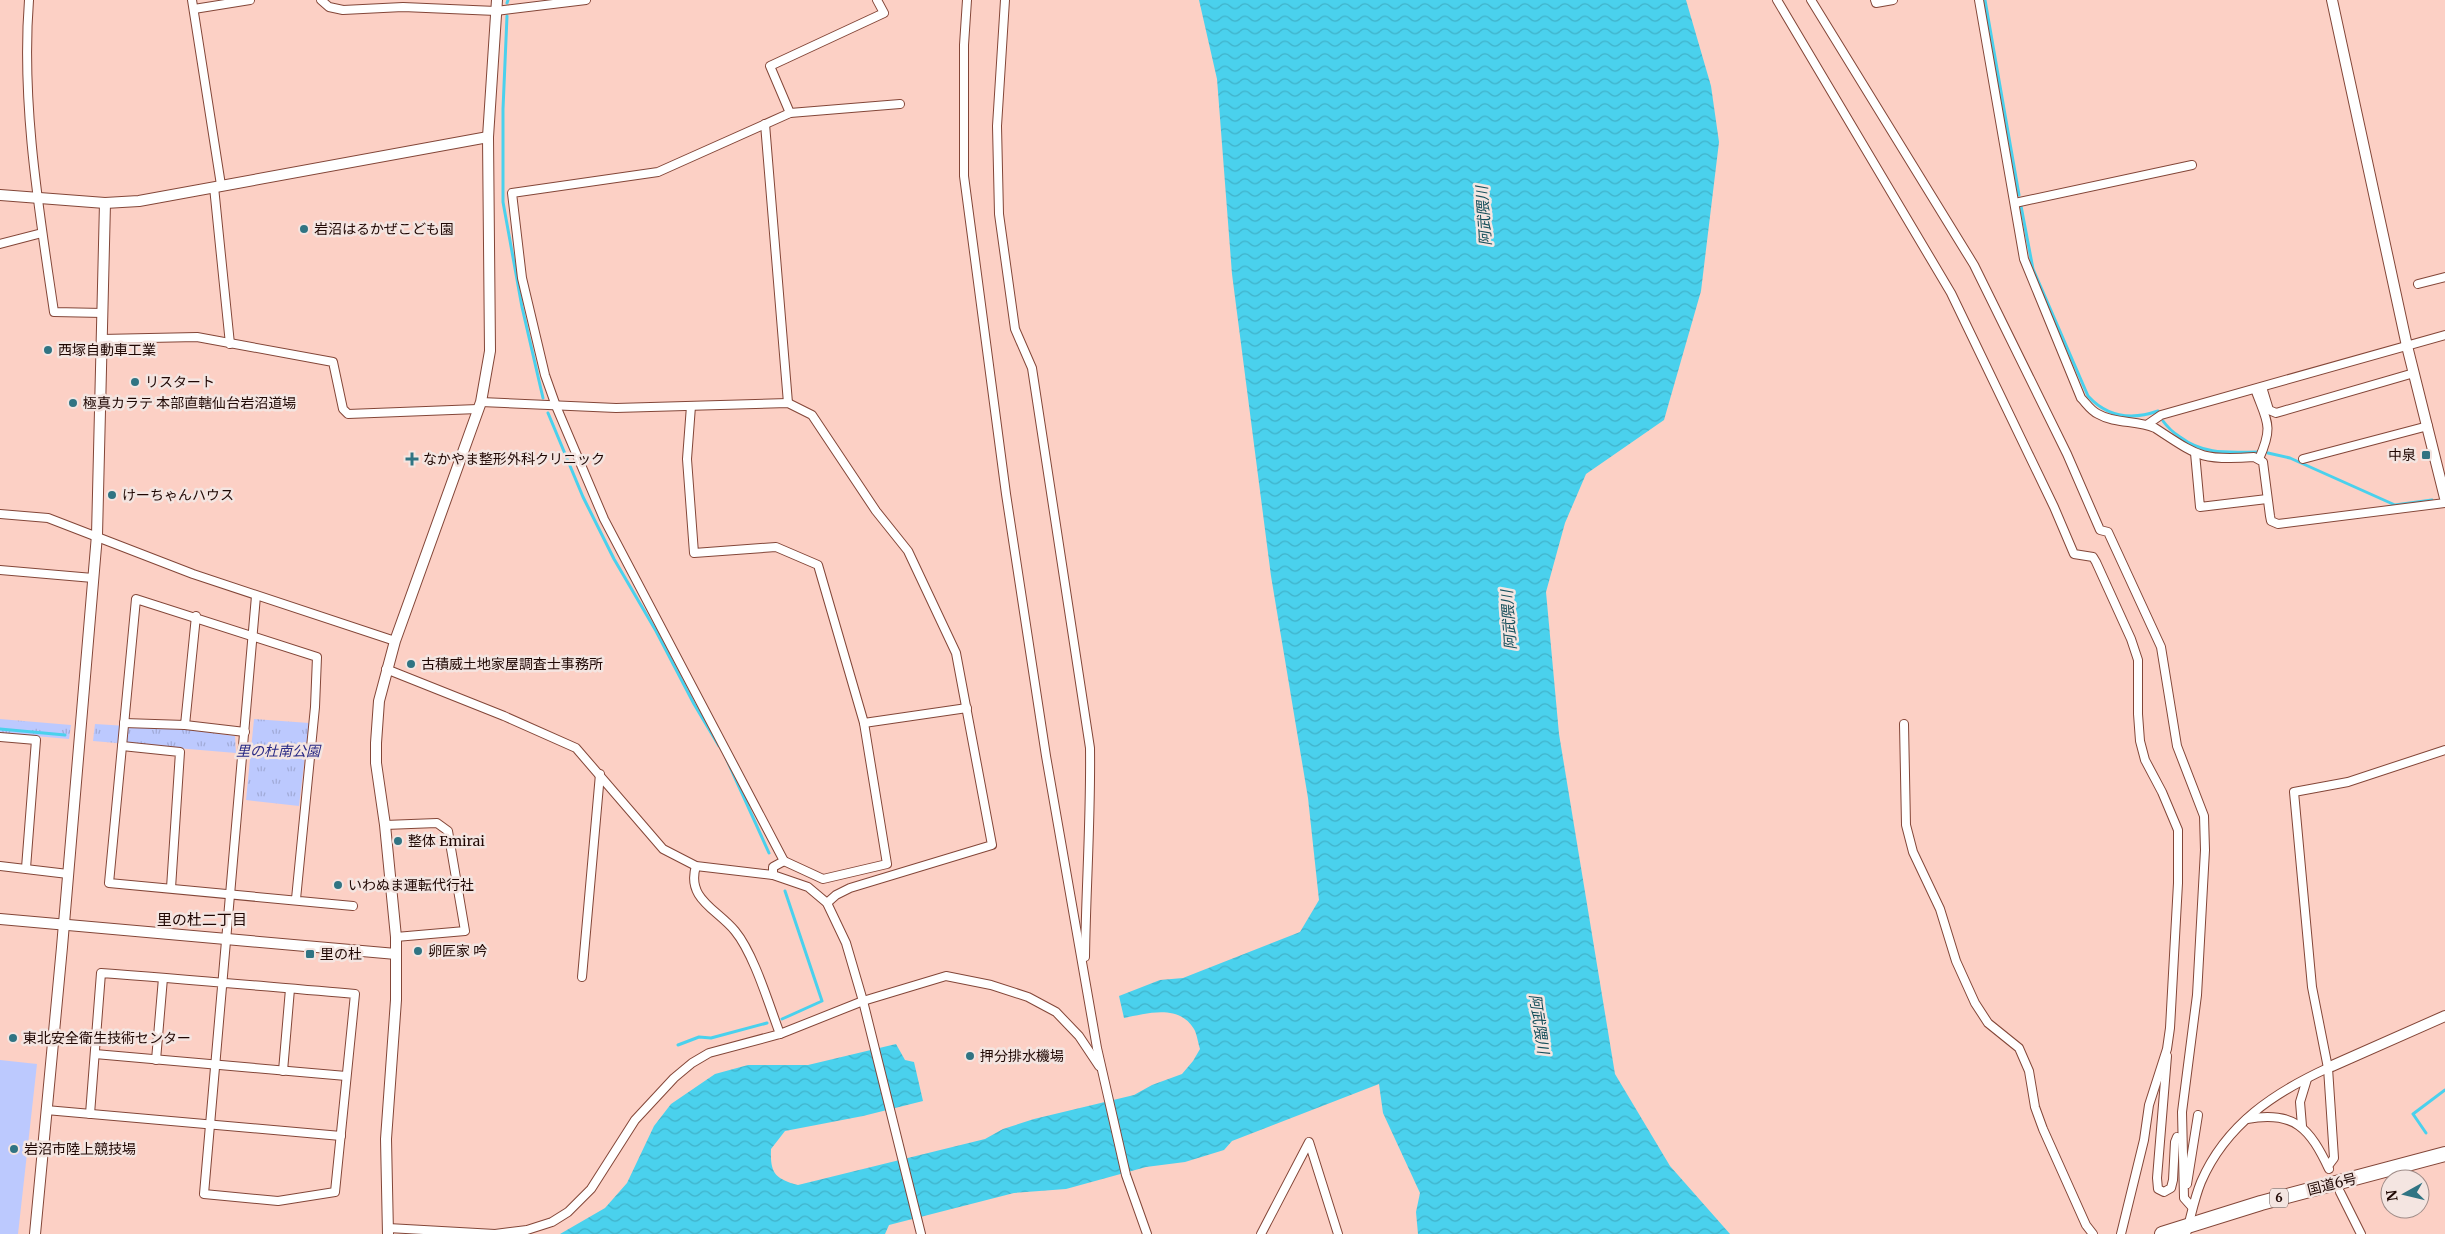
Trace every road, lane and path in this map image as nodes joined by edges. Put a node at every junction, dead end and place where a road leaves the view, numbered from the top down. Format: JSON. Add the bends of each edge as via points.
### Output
{"nodes":[{"id":1,"x":29,"y":0,"type":"edge"},
{"id":2,"x":192,"y":0,"type":"edge"},
{"id":3,"x":250,"y":0,"type":"edge"},
{"id":4,"x":321,"y":0,"type":"edge"},
{"id":5,"x":496,"y":0,"type":"edge"},
{"id":6,"x":586,"y":0,"type":"edge"},
{"id":7,"x":877,"y":0,"type":"edge"},
{"id":8,"x":966,"y":0,"type":"edge"},
{"id":9,"x":1005,"y":0,"type":"edge"},
{"id":10,"x":1777,"y":0,"type":"edge"},
{"id":11,"x":1811,"y":0,"type":"edge"},
{"id":12,"x":1875,"y":0,"type":"edge"},
{"id":13,"x":1893,"y":0,"type":"edge"},
{"id":14,"x":1979,"y":0,"type":"edge"},
{"id":15,"x":2332,"y":0,"type":"edge"},
{"id":16,"x":194,"y":9,"type":"junction"},
{"id":17,"x":496,"y":11,"type":"junction"},
{"id":18,"x":900,"y":104,"type":"dead end"},
{"id":19,"x":790,"y":113,"type":"junction"},
{"id":20,"x":765,"y":124,"type":"junction"},
{"id":21,"x":488,"y":136,"type":"junction"},
{"id":22,"x":2192,"y":164,"type":"dead end"},
{"id":23,"x":217,"y":186,"type":"junction"},
{"id":24,"x":0,"y":195,"type":"edge"},
{"id":25,"x":38,"y":198,"type":"junction"},
{"id":26,"x":104,"y":203,"type":"junction"},
{"id":27,"x":2015,"y":203,"type":"junction"},
{"id":28,"x":42,"y":233,"type":"junction"},
{"id":29,"x":0,"y":244,"type":"edge"},
{"id":30,"x":2445,"y":277,"type":"edge"},
{"id":31,"x":2429,"y":282,"type":"junction"},
{"id":32,"x":2418,"y":284,"type":"dead end"},
{"id":33,"x":2431,"y":291,"type":"dead end"},
{"id":34,"x":103,"y":313,"type":"junction"},
{"id":35,"x":2445,"y":335,"type":"edge"},
{"id":36,"x":101,"y":339,"type":"junction"},
{"id":37,"x":230,"y":344,"type":"junction"},
{"id":38,"x":2407,"y":346,"type":"junction"},
{"id":39,"x":2414,"y":374,"type":"junction"},
{"id":40,"x":2259,"y":388,"type":"junction"},
{"id":41,"x":788,"y":403,"type":"junction"},
{"id":42,"x":479,"y":405,"type":"junction"},
{"id":43,"x":556,"y":406,"type":"junction"},
{"id":44,"x":691,"y":406,"type":"junction"},
{"id":45,"x":2148,"y":424,"type":"junction"},
{"id":46,"x":2428,"y":426,"type":"junction"},
{"id":47,"x":2195,"y":453,"type":"junction"},
{"id":48,"x":2303,"y":458,"type":"dead end"},
{"id":49,"x":2259,"y":459,"type":"junction"},
{"id":50,"x":2445,"y":498,"type":"edge"},
{"id":51,"x":2268,"y":499,"type":"junction"},
{"id":52,"x":2445,"y":502,"type":"edge"},
{"id":53,"x":0,"y":514,"type":"edge"},
{"id":54,"x":97,"y":535,"type":"junction"},
{"id":55,"x":0,"y":570,"type":"edge"},
{"id":56,"x":92,"y":578,"type":"junction"},
{"id":57,"x":256,"y":596,"type":"junction"},
{"id":58,"x":196,"y":616,"type":"junction"},
{"id":59,"x":253,"y":637,"type":"junction"},
{"id":60,"x":395,"y":641,"type":"junction"},
{"id":61,"x":386,"y":669,"type":"junction"},
{"id":62,"x":967,"y":708,"type":"junction"},
{"id":63,"x":124,"y":723,"type":"junction"},
{"id":64,"x":864,"y":723,"type":"junction"},
{"id":65,"x":1904,"y":724,"type":"dead end"},
{"id":66,"x":185,"y":725,"type":"junction"},
{"id":67,"x":245,"y":732,"type":"junction"},
{"id":68,"x":0,"y":737,"type":"edge"},
{"id":69,"x":122,"y":746,"type":"junction"},
{"id":70,"x":2445,"y":750,"type":"edge"},
{"id":71,"x":600,"y":774,"type":"junction"},
{"id":72,"x":386,"y":825,"type":"junction"},
{"id":73,"x":784,"y":861,"type":"junction"},
{"id":74,"x":0,"y":866,"type":"edge"},
{"id":75,"x":696,"y":866,"type":"junction"},
{"id":76,"x":26,"y":868,"type":"junction"},
{"id":77,"x":68,"y":874,"type":"junction"},
{"id":78,"x":773,"y":874,"type":"junction"},
{"id":79,"x":171,"y":888,"type":"junction"},
{"id":80,"x":231,"y":894,"type":"junction"},
{"id":81,"x":296,"y":899,"type":"junction"},
{"id":82,"x":827,"y":903,"type":"junction"},
{"id":83,"x":353,"y":906,"type":"dead end"},
{"id":84,"x":0,"y":919,"type":"edge"},
{"id":85,"x":64,"y":924,"type":"junction"},
{"id":86,"x":396,"y":937,"type":"junction"},
{"id":87,"x":228,"y":939,"type":"junction"},
{"id":88,"x":396,"y":954,"type":"junction"},
{"id":89,"x":582,"y":977,"type":"dead end"},
{"id":90,"x":163,"y":978,"type":"junction"},
{"id":91,"x":1084,"y":979,"type":"junction"},
{"id":92,"x":223,"y":983,"type":"junction"},
{"id":93,"x":290,"y":989,"type":"junction"},
{"id":94,"x":864,"y":1005,"type":"junction"},
{"id":95,"x":2445,"y":1016,"type":"edge"},
{"id":96,"x":780,"y":1034,"type":"junction"},
{"id":97,"x":2167,"y":1049,"type":"junction"},
{"id":98,"x":95,"y":1054,"type":"junction"},
{"id":99,"x":156,"y":1060,"type":"junction"},
{"id":100,"x":215,"y":1065,"type":"junction"},
{"id":101,"x":2330,"y":1067,"type":"junction"},
{"id":102,"x":1102,"y":1070,"type":"junction"},
{"id":103,"x":283,"y":1071,"type":"junction"},
{"id":104,"x":346,"y":1076,"type":"junction"},
{"id":105,"x":2307,"y":1078,"type":"junction"},
{"id":106,"x":46,"y":1110,"type":"junction"},
{"id":107,"x":90,"y":1114,"type":"junction"},
{"id":108,"x":2198,"y":1115,"type":"dead end"},
{"id":109,"x":2245,"y":1120,"type":"junction"},
{"id":110,"x":210,"y":1125,"type":"junction"},
{"id":111,"x":2302,"y":1126,"type":"junction"},
{"id":112,"x":341,"y":1136,"type":"junction"},
{"id":113,"x":2182,"y":1139,"type":"junction"},
{"id":114,"x":2445,"y":1154,"type":"edge"},
{"id":115,"x":2184,"y":1192,"type":"junction"},
{"id":116,"x":2340,"y":1192,"type":"dead end"},
{"id":117,"x":2192,"y":1207,"type":"junction"},
{"id":118,"x":2187,"y":1230,"type":"edge"},
{"id":119,"x":388,"y":1231,"type":"edge"},
{"id":120,"x":920,"y":1231,"type":"edge"},
{"id":121,"x":2119,"y":1233,"type":"edge"},
{"id":122,"x":35,"y":1234,"type":"edge"},
{"id":123,"x":1147,"y":1234,"type":"edge"},
{"id":124,"x":1261,"y":1234,"type":"edge"},
{"id":125,"x":1338,"y":1234,"type":"edge"},
{"id":126,"x":2092,"y":1234,"type":"edge"},
{"id":127,"x":2162,"y":1234,"type":"edge"},
{"id":128,"x":2361,"y":1234,"type":"edge"}],
"edges":[{"from":1,"to":25,"type":"street","via":[[26,36]]},
{"from":2,"to":16,"type":"street"},
{"from":3,"to":16,"type":"street"},
{"from":4,"to":17,"type":"street","via":[[329,7],[342,10],[403,7]]},
{"from":5,"to":17,"type":"street"},
{"from":6,"to":17,"type":"street"},
{"from":7,"to":19,"type":"street","via":[[884,13],[770,66]]},
{"from":8,"to":91,"type":"street","via":[[964,176],[1006,494]]},
{"from":9,"to":91,"type":"street","via":[[997,135],[999,214],[1015,329],[1032,368],[1090,748]]},
{"from":10,"to":97,"type":"street","via":[[1951,293],[2074,554],[2093,557],[2131,639],[2138,660],[2140,741],[2145,760],[2177,822],[2178,830],[2178,883]]},
{"from":11,"to":113,"type":"street","via":[[1974,265],[2067,454],[2100,530],[2108,532],[2161,647],[2177,746],[2204,816],[2205,860],[2197,995]]},
{"from":12,"to":13,"type":"street","via":[[1876,3]]},
{"from":14,"to":27,"type":"street"},
{"from":15,"to":38,"type":"street"},
{"from":16,"to":23,"type":"street"},
{"from":17,"to":21,"type":"street"},
{"from":18,"to":19,"type":"street"},
{"from":19,"to":20,"type":"street"},
{"from":20,"to":41,"type":"street"},
{"from":20,"to":43,"type":"street","via":[[658,172],[512,193],[522,278],[545,376]]},
{"from":21,"to":23,"type":"street"},
{"from":21,"to":42,"type":"street","via":[[490,351]]},
{"from":22,"to":27,"type":"street"},
{"from":23,"to":26,"type":"street","via":[[139,201]]},
{"from":23,"to":37,"type":"street"},
{"from":24,"to":25,"type":"street"},
{"from":25,"to":26,"type":"street"},
{"from":25,"to":28,"type":"street"},
{"from":26,"to":34,"type":"street"},
{"from":27,"to":45,"type":"street","via":[[2024,259],[2081,398],[2097,414]]},
{"from":28,"to":29,"type":"street"},
{"from":28,"to":34,"type":"street","via":[[54,312]]},
{"from":30,"to":31,"type":"street"},
{"from":31,"to":32,"type":"street"},
{"from":31,"to":33,"type":"street"},
{"from":34,"to":36,"type":"street"},
{"from":35,"to":38,"type":"street"},
{"from":36,"to":37,"type":"street","via":[[197,338]]},
{"from":36,"to":54,"type":"street"},
{"from":37,"to":42,"type":"street","via":[[333,362],[343,409],[348,414]]},
{"from":38,"to":39,"type":"street"},
{"from":38,"to":40,"type":"street"},
{"from":39,"to":40,"type":"street","via":[[2276,413],[2269,410]]},
{"from":39,"to":46,"type":"street"},
{"from":40,"to":45,"type":"street","via":[[2161,415]]},
{"from":40,"to":49,"type":"street","via":[[2269,430]]},
{"from":41,"to":44,"type":"street"},
{"from":41,"to":62,"type":"street","via":[[812,415],[876,511],[908,551],[956,653]]},
{"from":42,"to":43,"type":"street"},
{"from":42,"to":60,"type":"street"},
{"from":43,"to":44,"type":"street"},
{"from":43,"to":73,"type":"street","via":[[604,519]]},
{"from":44,"to":64,"type":"street","via":[[687,459],[694,553],[776,547],[818,565]]},
{"from":45,"to":47,"type":"street"},
{"from":46,"to":48,"type":"street"},
{"from":46,"to":50,"type":"street"},
{"from":47,"to":49,"type":"street","via":[[2212,459]]},
{"from":47,"to":51,"type":"street","via":[[2200,507]]},
{"from":49,"to":51,"type":"street","via":[[2263,462]]},
{"from":51,"to":52,"type":"street","via":[[2271,521],[2278,524]]},
{"from":53,"to":54,"type":"street","via":[[48,518]]},
{"from":54,"to":56,"type":"street"},
{"from":54,"to":57,"type":"street"},
{"from":55,"to":56,"type":"street"},
{"from":56,"to":77,"type":"street"},
{"from":57,"to":59,"type":"street"},
{"from":57,"to":60,"type":"street"},
{"from":58,"to":59,"type":"street"},
{"from":58,"to":63,"type":"street","via":[[136,599]]},
{"from":58,"to":66,"type":"street"},
{"from":59,"to":67,"type":"street"},
{"from":59,"to":81,"type":"street","via":[[317,657]]},
{"from":60,"to":61,"type":"street"},
{"from":61,"to":71,"type":"street","via":[[576,748]]},
{"from":61,"to":72,"type":"street","via":[[379,701],[376,743]]},
{"from":62,"to":64,"type":"street"},
{"from":62,"to":82,"type":"street","via":[[992,845],[850,888]]},
{"from":63,"to":66,"type":"street"},
{"from":63,"to":69,"type":"street"},
{"from":64,"to":73,"type":"street","via":[[887,864],[823,879]]},
{"from":65,"to":126,"type":"street","via":[[1906,825],[1913,852],[1940,909],[1956,961],[1975,1003],[1988,1023],[2019,1048],[2029,1071],[2042,1129]]},
{"from":66,"to":67,"type":"street"},
{"from":67,"to":80,"type":"street"},
{"from":68,"to":76,"type":"street","via":[[36,740]]},
{"from":69,"to":79,"type":"street","via":[[180,752]]},
{"from":69,"to":79,"type":"street","via":[[109,883]]},
{"from":70,"to":101,"type":"street","via":[[2348,782],[2294,792],[2312,987]]},
{"from":71,"to":75,"type":"street","via":[[663,849]]},
{"from":71,"to":89,"type":"street"},
{"from":72,"to":86,"type":"street"},
{"from":72,"to":86,"type":"street","via":[[437,823],[448,831],[465,931]]},
{"from":73,"to":78,"type":"street","via":[[773,867]]},
{"from":74,"to":76,"type":"street"},
{"from":75,"to":78,"type":"street"},
{"from":75,"to":96,"type":"street","via":[[692,878],[697,894],[736,931],[755,968]]},
{"from":76,"to":77,"type":"street"},
{"from":77,"to":85,"type":"street"},
{"from":78,"to":82,"type":"street","via":[[808,887]]},
{"from":79,"to":80,"type":"street"},
{"from":80,"to":81,"type":"street"},
{"from":80,"to":87,"type":"street"},
{"from":81,"to":83,"type":"street"},
{"from":82,"to":94,"type":"street","via":[[846,943]]},
{"from":84,"to":85,"type":"street"},
{"from":85,"to":87,"type":"street"},
{"from":85,"to":106,"type":"street"},
{"from":86,"to":88,"type":"street"},
{"from":87,"to":88,"type":"street"},
{"from":87,"to":92,"type":"street"},
{"from":88,"to":119,"type":"street","via":[[386,1139]]},
{"from":90,"to":92,"type":"street"},
{"from":90,"to":98,"type":"street","via":[[101,973]]},
{"from":90,"to":99,"type":"street"},
{"from":91,"to":102,"type":"street"},
{"from":92,"to":93,"type":"street"},
{"from":92,"to":100,"type":"street"},
{"from":93,"to":103,"type":"street"},
{"from":93,"to":104,"type":"street","via":[[354,994]]},
{"from":94,"to":96,"type":"street"},
{"from":94,"to":102,"type":"street","via":[[946,976],[991,985],[1028,997],[1056,1012],[1079,1036]]},
{"from":94,"to":120,"type":"street"},
{"from":95,"to":101,"type":"street"},
{"from":96,"to":119,"type":"street","via":[[709,1053],[692,1063],[635,1120],[591,1189],[568,1212],[552,1222],[527,1230],[495,1234]]},
{"from":97,"to":113,"type":"street","via":[[2157,1178],[2158,1189],[2164,1192],[2171,1188],[2174,1180],[2175,1142],[2177,1137]]},
{"from":97,"to":121,"type":"street","via":[[2156,1079],[2142,1149]]},
{"from":98,"to":99,"type":"street"},
{"from":98,"to":107,"type":"street"},
{"from":99,"to":100,"type":"street"},
{"from":100,"to":103,"type":"street"},
{"from":100,"to":110,"type":"street"},
{"from":101,"to":105,"type":"street"},
{"from":101,"to":111,"type":"street","via":[[2334,1158],[2329,1168],[2312,1136]]},
{"from":102,"to":123,"type":"street","via":[[1126,1175]]},
{"from":103,"to":104,"type":"street"},
{"from":104,"to":112,"type":"street"},
{"from":105,"to":109,"type":"street","via":[[2264,1102]]},
{"from":105,"to":111,"type":"street","via":[[2300,1102]]},
{"from":106,"to":107,"type":"street"},
{"from":106,"to":122,"type":"street"},
{"from":107,"to":110,"type":"street"},
{"from":108,"to":115,"type":"street"},
{"from":109,"to":111,"type":"street","via":[[2268,1116]]},
{"from":109,"to":117,"type":"street","via":[[2210,1166]]},
{"from":110,"to":112,"type":"street"},
{"from":110,"to":112,"type":"street","via":[[204,1194],[278,1201],[335,1192]]},
{"from":113,"to":115,"type":"street"},
{"from":114,"to":118,"type":"highway","name":"国道6号","number":"6","via":[[2261,1203]]},
{"from":115,"to":117,"type":"street","via":[[2184,1198]]},
{"from":116,"to":128,"type":"street"},
{"from":117,"to":118,"type":"street"},
{"from":118,"to":127,"type":"highway","name":"国道6号","number":"6"},
{"from":124,"to":125,"type":"street","via":[[1309,1142]]}]}
